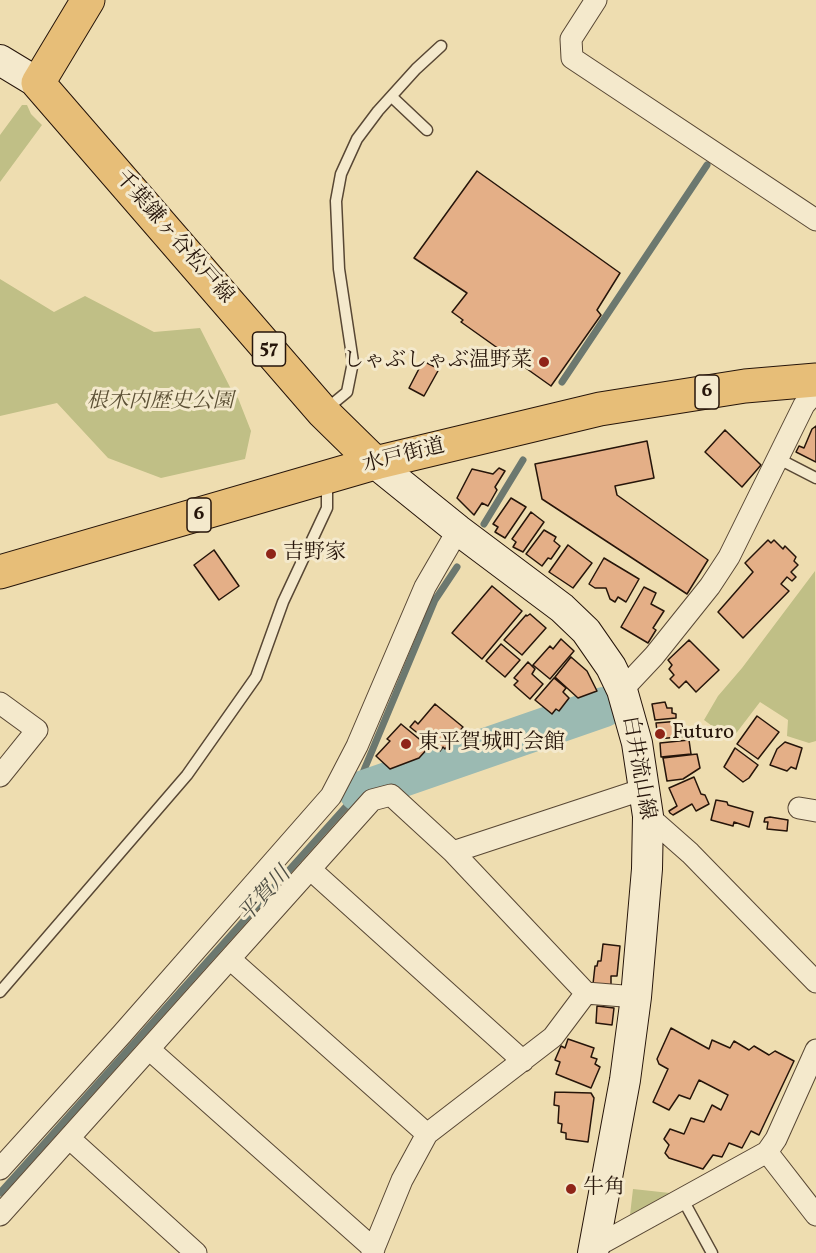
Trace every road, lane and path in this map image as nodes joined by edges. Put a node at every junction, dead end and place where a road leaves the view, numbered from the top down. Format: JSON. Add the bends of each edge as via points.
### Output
{"nodes":[{"id":1,"x":88,"y":0,"type":"edge"},
{"id":2,"x":596,"y":0,"type":"edge"},
{"id":3,"x":441,"y":46,"type":"dead end"},
{"id":4,"x":0,"y":60,"type":"edge"},
{"id":5,"x":38,"y":83,"type":"junction"},
{"id":6,"x":392,"y":97,"type":"junction"},
{"id":7,"x":427,"y":130,"type":"dead end"},
{"id":8,"x":816,"y":220,"type":"edge"},
{"id":9,"x":816,"y":380,"type":"edge"},
{"id":10,"x":816,"y":391,"type":"edge"},
{"id":11,"x":323,"y":412,"type":"junction"},
{"id":12,"x":777,"y":458,"type":"junction"},
{"id":13,"x":375,"y":463,"type":"junction"},
{"id":14,"x":327,"y":477,"type":"junction"},
{"id":15,"x":816,"y":478,"type":"edge"},
{"id":16,"x":458,"y":530,"type":"junction"},
{"id":17,"x":0,"y":572,"type":"edge"},
{"id":18,"x":622,"y":690,"type":"junction"},
{"id":19,"x":0,"y":703,"type":"edge"},
{"id":20,"x":0,"y":776,"type":"edge"},
{"id":21,"x":646,"y":802,"type":"junction"},
{"id":22,"x":453,"y":852,"type":"junction"},
{"id":23,"x":310,"y":869,"type":"junction"},
{"id":24,"x":230,"y":959,"type":"junction"},
{"id":25,"x":816,"y":982,"type":"edge"},
{"id":26,"x":0,"y":992,"type":"edge"},
{"id":27,"x":586,"y":993,"type":"junction"},
{"id":28,"x":636,"y":998,"type":"junction"},
{"id":29,"x":150,"y":1050,"type":"junction"},
{"id":30,"x":816,"y":1050,"type":"edge"},
{"id":31,"x":523,"y":1061,"type":"junction"},
{"id":32,"x":427,"y":1134,"type":"junction"},
{"id":33,"x":69,"y":1138,"type":"junction"},
{"id":34,"x":766,"y":1152,"type":"junction"},
{"id":35,"x":0,"y":1169,"type":"edge"},
{"id":36,"x":682,"y":1198,"type":"junction"},
{"id":37,"x":0,"y":1215,"type":"edge"},
{"id":38,"x":816,"y":1215,"type":"edge"},
{"id":39,"x":373,"y":1251,"type":"edge"},
{"id":40,"x":593,"y":1251,"type":"edge"},
{"id":41,"x":196,"y":1253,"type":"edge"},
{"id":42,"x":712,"y":1253,"type":"edge"}],
"edges":[{"from":1,"to":5,"type":"main road"},
{"from":2,"to":8,"type":"street","via":[[571,39],[572,58]]},
{"from":3,"to":6,"type":"lane"},
{"from":4,"to":5,"type":"main road"},
{"from":5,"to":11,"type":"main road","name":"千葉鎌ヶ谷松戸線","number":"57"},
{"from":6,"to":7,"type":"lane"},
{"from":6,"to":11,"type":"lane","via":[[357,139],[337,190],[339,270],[353,362],[347,392]]},
{"from":9,"to":13,"type":"main road","name":"水戸街道","number":"6","via":[[745,386],[600,410]]},
{"from":10,"to":12,"type":"street","via":[[804,405]]},
{"from":11,"to":13,"type":"main road","name":"千葉鎌ヶ谷松戸線","number":"57"},
{"from":12,"to":15,"type":"lane"},
{"from":12,"to":18,"type":"street","via":[[729,557],[710,586]]},
{"from":13,"to":14,"type":"main road","name":"水戸街道","number":"6"},
{"from":13,"to":16,"type":"main road","name":"白井流山線"},
{"from":14,"to":17,"type":"main road","name":"水戸街道","number":"6"},
{"from":14,"to":26,"type":"lane","via":[[327,508],[283,602],[256,677],[187,775]]},
{"from":16,"to":18,"type":"main road","name":"白井流山線","via":[[562,608],[586,631]]},
{"from":16,"to":35,"type":"street","via":[[425,587],[332,796]]},
{"from":18,"to":21,"type":"main road","name":"白井流山線","via":[[637,743]]},
{"from":19,"to":20,"type":"street","via":[[37,730]]},
{"from":21,"to":22,"type":"street"},
{"from":21,"to":25,"type":"street","via":[[690,853]]},
{"from":21,"to":28,"type":"main road","name":"白井流山線","via":[[647,869]]},
{"from":22,"to":23,"type":"street","via":[[391,795],[372,800]]},
{"from":22,"to":27,"type":"street"},
{"from":23,"to":24,"type":"street"},
{"from":23,"to":31,"type":"street"},
{"from":24,"to":29,"type":"street"},
{"from":24,"to":32,"type":"street"},
{"from":27,"to":28,"type":"street"},
{"from":27,"to":31,"type":"street","via":[[554,1037]]},
{"from":28,"to":40,"type":"main road","name":"白井流山線"},
{"from":29,"to":33,"type":"street"},
{"from":29,"to":39,"type":"street"},
{"from":30,"to":34,"type":"street","via":[[776,1139]]},
{"from":31,"to":32,"type":"street"},
{"from":32,"to":39,"type":"street","via":[[402,1180]]},
{"from":33,"to":37,"type":"street"},
{"from":33,"to":41,"type":"street"},
{"from":34,"to":36,"type":"street"},
{"from":34,"to":38,"type":"street"},
{"from":36,"to":40,"type":"street"},
{"from":36,"to":42,"type":"lane"}]}
